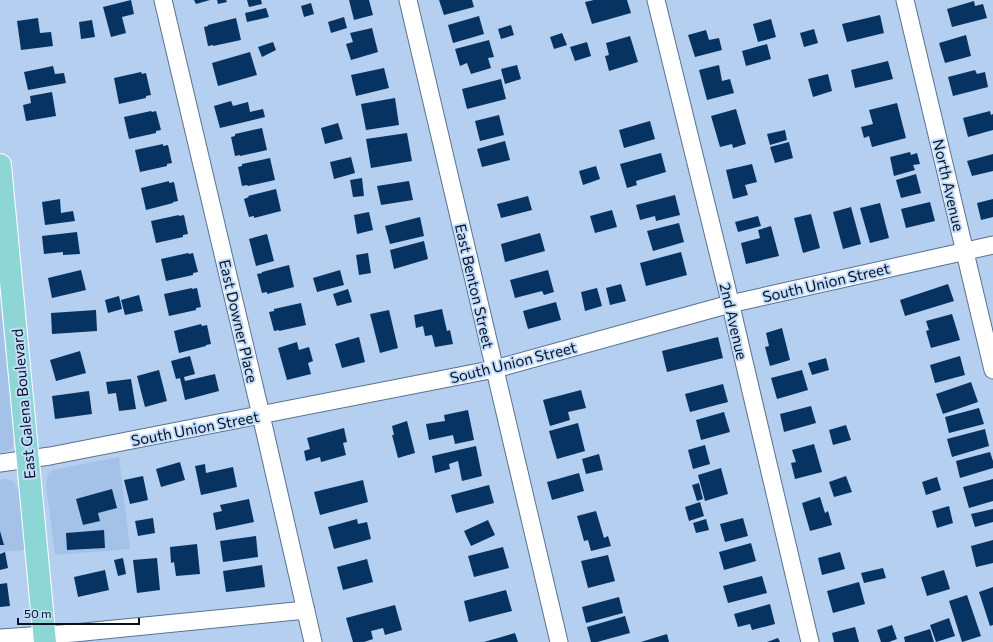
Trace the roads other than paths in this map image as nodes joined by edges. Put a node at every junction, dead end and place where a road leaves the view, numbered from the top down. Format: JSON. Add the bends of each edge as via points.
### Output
{"nodes":[{"id":1,"x":163,"y":0,"type":"edge"},
{"id":2,"x":408,"y":0,"type":"edge"},
{"id":3,"x":656,"y":0,"type":"edge"},
{"id":4,"x":905,"y":0,"type":"edge"},
{"id":5,"x":0,"y":165,"type":"edge"},
{"id":6,"x":993,"y":244,"type":"edge"},
{"id":7,"x":965,"y":250,"type":"junction"},
{"id":8,"x":730,"y":304,"type":"junction"},
{"id":9,"x":495,"y":369,"type":"junction"},
{"id":10,"x":993,"y":370,"type":"edge"},
{"id":11,"x":261,"y":415,"type":"junction"},
{"id":12,"x":28,"y":459,"type":"junction"},
{"id":13,"x":0,"y":463,"type":"edge"},
{"id":14,"x":306,"y":610,"type":"junction"},
{"id":15,"x":0,"y":638,"type":"edge"},
{"id":16,"x":45,"y":638,"type":"edge"},
{"id":17,"x":313,"y":642,"type":"edge"},
{"id":18,"x":559,"y":642,"type":"edge"},
{"id":19,"x":810,"y":642,"type":"edge"}],
"edges":[{"from":1,"to":11,"type":"street","name":"East Downer Place"},
{"from":2,"to":9,"type":"street","name":"East Benton Street"},
{"from":3,"to":8,"type":"street","name":"2nd Avenue"},
{"from":4,"to":7,"type":"street","name":"North Avenue"},
{"from":5,"to":12,"type":"main road","name":"East Galena Boulevard"},
{"from":6,"to":7,"type":"street","name":"South Union Street"},
{"from":7,"to":8,"type":"street","name":"South Union Street"},
{"from":7,"to":10,"type":"street","name":"North Avenue"},
{"from":8,"to":9,"type":"street","name":"South Union Street"},
{"from":8,"to":19,"type":"street","name":"2nd Avenue"},
{"from":9,"to":11,"type":"street","name":"South Union Street"},
{"from":9,"to":18,"type":"street","name":"East Benton Street"},
{"from":11,"to":12,"type":"street","name":"South Union Street"},
{"from":11,"to":14,"type":"street","name":"East Downer Place"},
{"from":12,"to":13,"type":"street","name":"South Union Street"},
{"from":12,"to":16,"type":"main road","name":"East Galena Boulevard"},
{"from":14,"to":16,"type":"street"},
{"from":14,"to":17,"type":"street","name":"East Downer Place"},
{"from":15,"to":16,"type":"street"}]}
